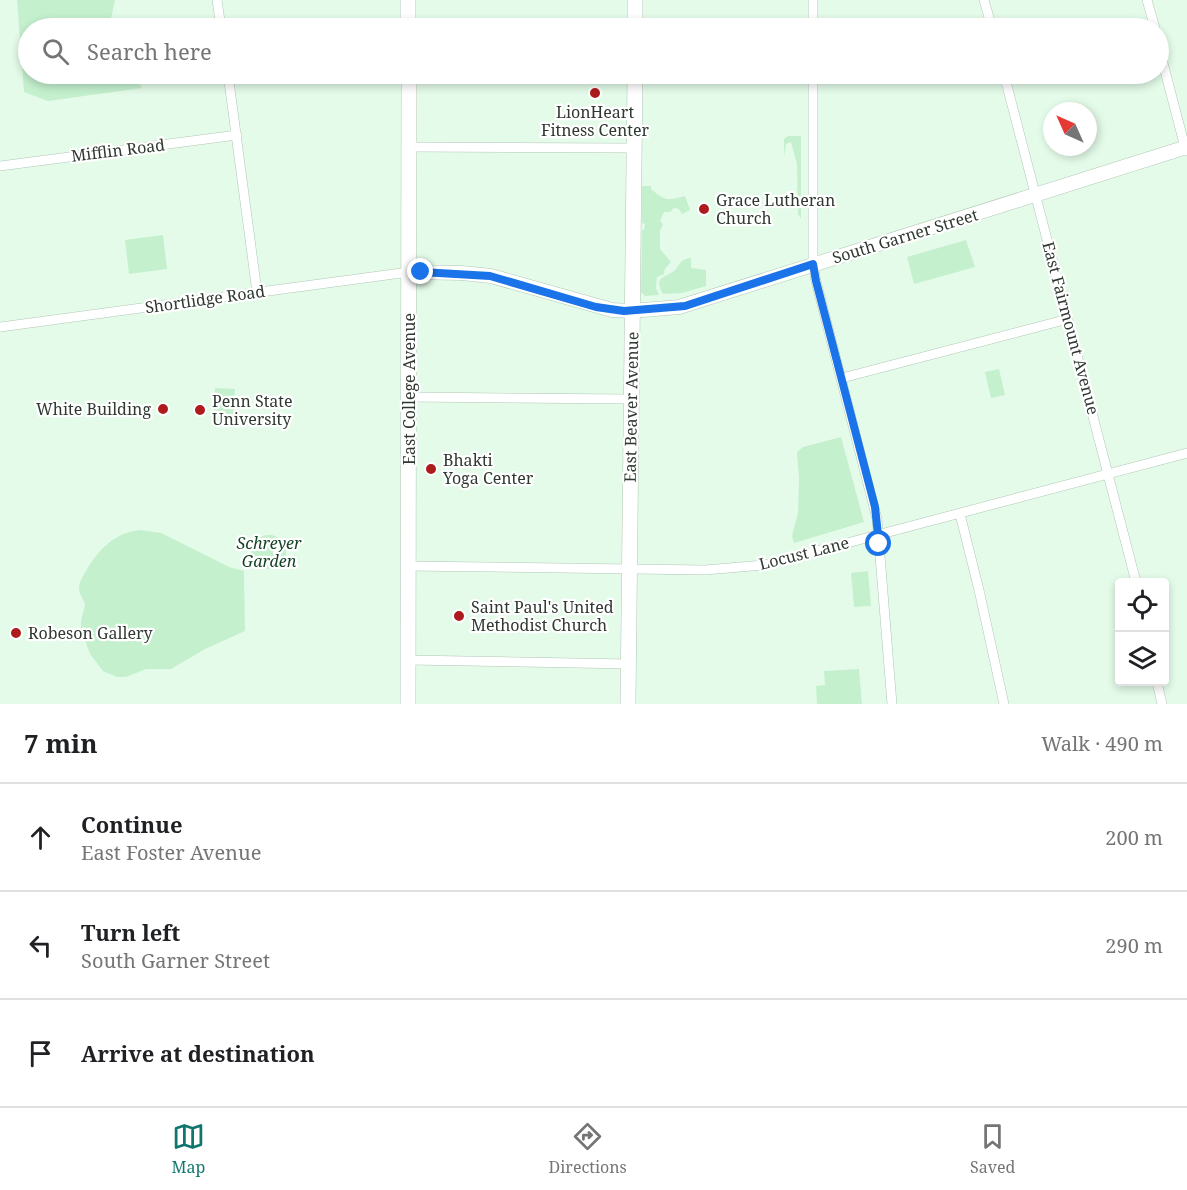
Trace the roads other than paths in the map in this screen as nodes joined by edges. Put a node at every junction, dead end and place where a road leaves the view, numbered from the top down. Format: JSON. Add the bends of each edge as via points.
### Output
{"nodes":[{"id":1,"x":217,"y":0,"type":"edge"},
{"id":2,"x":408,"y":0,"type":"edge"},
{"id":3,"x":634,"y":0,"type":"edge"},
{"id":4,"x":813,"y":0,"type":"edge"},
{"id":5,"x":984,"y":0,"type":"edge"},
{"id":6,"x":1147,"y":0,"type":"edge"},
{"id":7,"x":220,"y":18,"type":"edge"},
{"id":8,"x":408,"y":18,"type":"edge"},
{"id":9,"x":635,"y":18,"type":"edge"},
{"id":10,"x":813,"y":18,"type":"edge"},
{"id":11,"x":989,"y":18,"type":"edge"},
{"id":12,"x":1152,"y":18,"type":"edge"},
{"id":13,"x":229,"y":84,"type":"edge"},
{"id":14,"x":409,"y":84,"type":"edge"},
{"id":15,"x":634,"y":84,"type":"edge"},
{"id":16,"x":813,"y":84,"type":"edge"},
{"id":17,"x":1007,"y":84,"type":"edge"},
{"id":18,"x":1169,"y":84,"type":"edge"},
{"id":19,"x":237,"y":135,"type":"junction"},
{"id":20,"x":409,"y":147,"type":"junction"},
{"id":21,"x":634,"y":148,"type":"junction"},
{"id":22,"x":1186,"y":149,"type":"edge"},
{"id":23,"x":0,"y":166,"type":"edge"},
{"id":24,"x":1036,"y":195,"type":"junction"},
{"id":25,"x":813,"y":264,"type":"junction"},
{"id":26,"x":409,"y":272,"type":"junction"},
{"id":27,"x":257,"y":292,"type":"junction"},
{"id":28,"x":631,"y":311,"type":"junction"},
{"id":29,"x":1068,"y":319,"type":"junction"},
{"id":30,"x":0,"y":327,"type":"edge"},
{"id":31,"x":842,"y":378,"type":"junction"},
{"id":32,"x":409,"y":397,"type":"junction"},
{"id":33,"x":630,"y":399,"type":"junction"},
{"id":34,"x":1187,"y":453,"type":"edge"},
{"id":35,"x":1109,"y":474,"type":"junction"},
{"id":36,"x":960,"y":514,"type":"junction"},
{"id":37,"x":879,"y":534,"type":"junction"},
{"id":38,"x":409,"y":566,"type":"junction"},
{"id":39,"x":629,"y":569,"type":"junction"},
{"id":40,"x":1135,"y":578,"type":"edge"},
{"id":41,"x":409,"y":660,"type":"junction"},
{"id":42,"x":629,"y":664,"type":"junction"},
{"id":43,"x":1158,"y":686,"type":"edge"},
{"id":44,"x":408,"y":704,"type":"edge"},
{"id":45,"x":628,"y":704,"type":"edge"},
{"id":46,"x":892,"y":704,"type":"edge"},
{"id":47,"x":1004,"y":704,"type":"edge"},
{"id":48,"x":1162,"y":704,"type":"edge"}],
"edges":[{"from":1,"to":7,"type":"street"},
{"from":2,"to":8,"type":"main road"},
{"from":3,"to":9,"type":"main road"},
{"from":4,"to":10,"type":"street"},
{"from":5,"to":11,"type":"street"},
{"from":6,"to":12,"type":"street"},
{"from":13,"to":19,"type":"street"},
{"from":14,"to":20,"type":"main road","name":"East College Avenue"},
{"from":15,"to":21,"type":"main road","name":"East Beaver Avenue"},
{"from":16,"to":25,"type":"street"},
{"from":17,"to":24,"type":"street","name":"East Fairmount Avenue"},
{"from":18,"to":22,"type":"street"},
{"from":19,"to":23,"type":"street","name":"Mifflin Road"},
{"from":19,"to":27,"type":"street"},
{"from":20,"to":21,"type":"street"},
{"from":20,"to":26,"type":"main road","name":"East College Avenue"},
{"from":21,"to":28,"type":"main road","name":"East Beaver Avenue"},
{"from":22,"to":24,"type":"street","name":"South Garner Street"},
{"from":24,"to":25,"type":"street","name":"South Garner Street"},
{"from":24,"to":29,"type":"street","name":"East Fairmount Avenue"},
{"from":25,"to":28,"type":"street","name":"South Garner Street","via":[[685,306]]},
{"from":25,"to":31,"type":"street"},
{"from":26,"to":27,"type":"street","name":"Shortlidge Road"},
{"from":26,"to":28,"type":"street","name":"South Garner Street","via":[[490,276],[596,307]]},
{"from":26,"to":32,"type":"main road","name":"East College Avenue"},
{"from":27,"to":30,"type":"street","name":"Shortlidge Road"},
{"from":28,"to":33,"type":"main road","name":"East Beaver Avenue"},
{"from":29,"to":31,"type":"street"},
{"from":29,"to":35,"type":"street","name":"East Fairmount Avenue"},
{"from":31,"to":37,"type":"street"},
{"from":32,"to":33,"type":"street"},
{"from":32,"to":38,"type":"main road","name":"East College Avenue"},
{"from":33,"to":39,"type":"main road","name":"East Beaver Avenue"},
{"from":34,"to":35,"type":"street","name":"Locust Lane"},
{"from":35,"to":36,"type":"street","name":"Locust Lane"},
{"from":35,"to":40,"type":"street","name":"East Fairmount Avenue"},
{"from":36,"to":37,"type":"street","name":"Locust Lane"},
{"from":36,"to":47,"type":"street"},
{"from":37,"to":39,"type":"street","name":"Locust Lane","via":[[764,565],[705,570]]},
{"from":37,"to":46,"type":"street"},
{"from":38,"to":39,"type":"street","name":"Locust Lane"},
{"from":38,"to":41,"type":"main road","name":"East College Avenue"},
{"from":39,"to":42,"type":"main road","name":"East Beaver Avenue"},
{"from":41,"to":42,"type":"street"},
{"from":41,"to":44,"type":"main road","name":"East College Avenue"},
{"from":42,"to":45,"type":"main road","name":"East Beaver Avenue"},
{"from":43,"to":48,"type":"street"}]}
